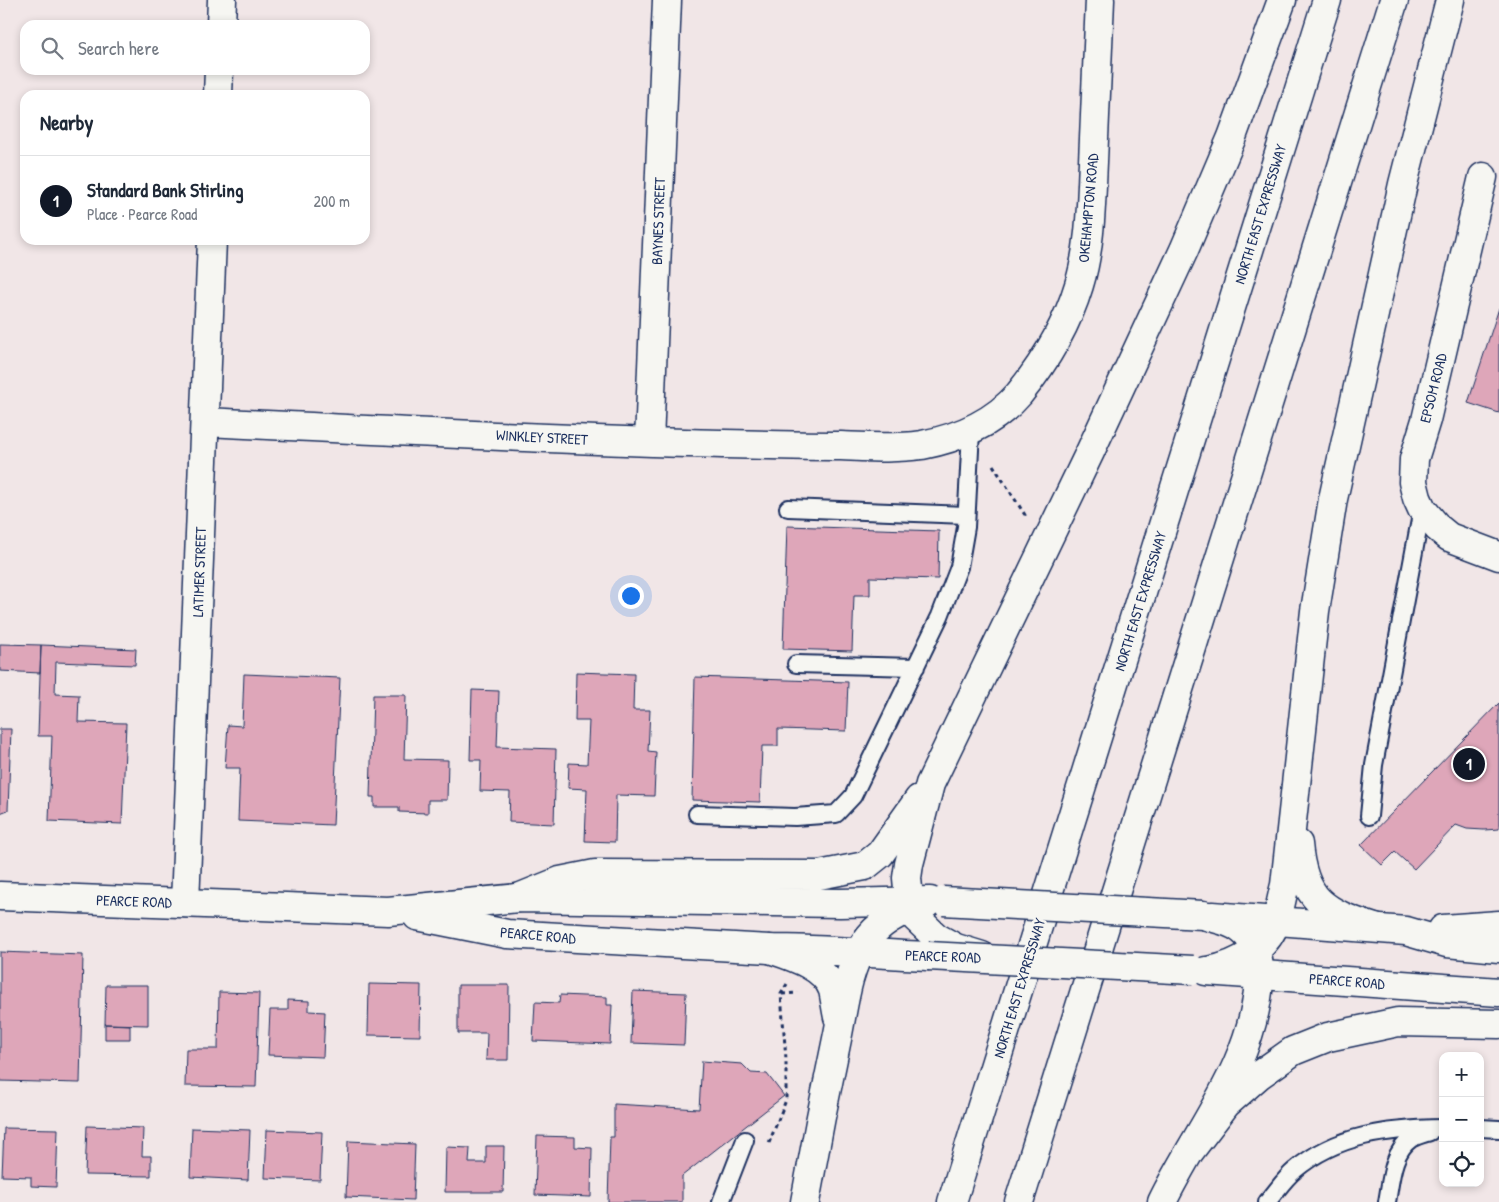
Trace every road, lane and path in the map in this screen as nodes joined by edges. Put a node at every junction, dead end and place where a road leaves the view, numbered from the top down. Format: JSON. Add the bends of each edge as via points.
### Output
{"nodes":[{"id":1,"x":222,"y":0,"type":"edge"},
{"id":2,"x":667,"y":0,"type":"edge"},
{"id":3,"x":1100,"y":0,"type":"edge"},
{"id":4,"x":1282,"y":0,"type":"edge"},
{"id":5,"x":1327,"y":0,"type":"edge"},
{"id":6,"x":1394,"y":0,"type":"edge"},
{"id":7,"x":1450,"y":0,"type":"edge"},
{"id":8,"x":221,"y":20,"type":"edge"},
{"id":9,"x":219,"y":75,"type":"edge"},
{"id":10,"x":218,"y":90,"type":"edge"},
{"id":11,"x":1483,"y":177,"type":"dead end"},
{"id":12,"x":212,"y":245,"type":"edge"},
{"id":13,"x":205,"y":422,"type":"junction"},
{"id":14,"x":649,"y":442,"type":"junction"},
{"id":15,"x":970,"y":443,"type":"junction"},
{"id":16,"x":879,"y":447,"type":"joint"},
{"id":17,"x":788,"y":508,"type":"dead end"},
{"id":18,"x":1422,"y":509,"type":"junction"},
{"id":19,"x":966,"y":515,"type":"junction"},
{"id":20,"x":1021,"y":524,"type":"dead end"},
{"id":21,"x":1499,"y":556,"type":"edge"},
{"id":22,"x":796,"y":664,"type":"dead end"},
{"id":23,"x":916,"y":667,"type":"junction"},
{"id":24,"x":930,"y":784,"type":"junction"},
{"id":25,"x":1294,"y":802,"type":"junction"},
{"id":26,"x":697,"y":814,"type":"dead end"},
{"id":27,"x":1369,"y":816,"type":"dead end"},
{"id":28,"x":0,"y":896,"type":"edge"},
{"id":29,"x":518,"y":898,"type":"junction"},
{"id":30,"x":184,"y":903,"type":"junction"},
{"id":31,"x":910,"y":905,"type":"junction"},
{"id":32,"x":388,"y":911,"type":"junction"},
{"id":33,"x":1203,"y":915,"type":"junction"},
{"id":34,"x":1276,"y":920,"type":"junction"},
{"id":35,"x":1499,"y":925,"type":"edge"},
{"id":36,"x":1375,"y":928,"type":"junction"},
{"id":37,"x":1406,"y":931,"type":"junction"},
{"id":38,"x":932,"y":947,"type":"junction"},
{"id":39,"x":1499,"y":948,"type":"edge"},
{"id":40,"x":770,"y":950,"type":"junction"},
{"id":41,"x":860,"y":953,"type":"junction"},
{"id":42,"x":798,"y":959,"type":"junction"},
{"id":43,"x":1257,"y":962,"type":"junction"},
{"id":44,"x":1499,"y":992,"type":"edge"},
{"id":45,"x":1499,"y":1024,"type":"edge"},
{"id":46,"x":840,"y":1026,"type":"junction"},
{"id":47,"x":1439,"y":1128,"type":"edge"},
{"id":48,"x":1484,"y":1128,"type":"edge"},
{"id":49,"x":1499,"y":1128,"type":"edge"},
{"id":50,"x":1439,"y":1129,"type":"edge"},
{"id":51,"x":745,"y":1140,"type":"dead end"},
{"id":52,"x":766,"y":1150,"type":"dead end"},
{"id":53,"x":1190,"y":1151,"type":"junction"},
{"id":54,"x":721,"y":1202,"type":"edge"},
{"id":55,"x":805,"y":1202,"type":"edge"},
{"id":56,"x":952,"y":1202,"type":"edge"},
{"id":57,"x":1019,"y":1202,"type":"edge"},
{"id":58,"x":1162,"y":1202,"type":"edge"},
{"id":59,"x":1267,"y":1202,"type":"edge"},
{"id":60,"x":1387,"y":1202,"type":"edge"}],
"edges":[{"from":1,"to":8,"type":"main road"},
{"from":2,"to":14,"type":"main road","name":"BAYNES STREET"},
{"from":3,"to":15,"type":"main road","name":"OKEHAMPTON ROAD","via":[[1091,207],[1088,246],[1079,284],[1067,318],[1032,376],[1017,396]]},
{"from":4,"to":24,"type":"main road","via":[[1232,137],[1184,250]]},
{"from":5,"to":56,"type":"main road","name":"NORTH EAST EXPRESSWAY"},
{"from":6,"to":57,"type":"main road"},
{"from":7,"to":25,"type":"main road","via":[[1403,184],[1333,499],[1315,611]]},
{"from":9,"to":10,"type":"main road"},
{"from":11,"to":18,"type":"main road","name":"EPSOM ROAD","via":[[1414,459],[1413,482]]},
{"from":12,"to":13,"type":"main road","name":"LATIMER STREET"},
{"from":13,"to":14,"type":"main road","name":"WINKLEY STREET"},
{"from":13,"to":30,"type":"main road","name":"LATIMER STREET"},
{"from":14,"to":16,"type":"main road","name":"WINKLEY STREET"},
{"from":15,"to":16,"type":"main road","name":"OKEHAMPTON ROAD","via":[[947,440]]},
{"from":15,"to":19,"type":"lane"},
{"from":15,"to":20,"type":"path","via":[[984,451],[1025,515]]},
{"from":17,"to":19,"type":"lane"},
{"from":18,"to":21,"type":"main road","name":"EPSOM ROAD","via":[[1449,537]]},
{"from":18,"to":27,"type":"lane","via":[[1374,765]]},
{"from":19,"to":23,"type":"lane","via":[[959,567]]},
{"from":22,"to":23,"type":"lane"},
{"from":23,"to":26,"type":"lane","via":[[853,796],[836,814],[795,817]]},
{"from":24,"to":29,"type":"main road","via":[[880,854],[865,866],[819,875],[595,874],[560,881]]},
{"from":24,"to":31,"type":"main road","via":[[909,864]]},
{"from":25,"to":34,"type":"main road","via":[[1285,885]]},
{"from":25,"to":36,"type":"main road","via":[[1304,880],[1314,896],[1329,910],[1346,919]]},
{"from":28,"to":30,"type":"main road","name":"PEARCE ROAD"},
{"from":29,"to":31,"type":"main road","name":"PEARCE ROAD"},
{"from":29,"to":32,"type":"main road","name":"PEARCE ROAD"},
{"from":30,"to":32,"type":"main road","name":"PEARCE ROAD"},
{"from":31,"to":33,"type":"main road","bridge":true,"via":[[943,901]]},
{"from":31,"to":38,"type":"main road"},
{"from":31,"to":41,"type":"main road","via":[[871,934]]},
{"from":32,"to":40,"type":"main road","name":"PEARCE ROAD","via":[[507,934]]},
{"from":33,"to":34,"type":"main road"},
{"from":33,"to":43,"type":"main road","via":[[1226,921],[1242,930],[1252,942]]},
{"from":34,"to":36,"type":"main road"},
{"from":34,"to":43,"type":"main road"},
{"from":35,"to":37,"type":"main road"},
{"from":36,"to":37,"type":"main road"},
{"from":37,"to":39,"type":"main road","via":[[1446,943]]},
{"from":38,"to":41,"type":"main road","name":"PEARCE ROAD"},
{"from":38,"to":43,"type":"main road","name":"PEARCE ROAD","bridge":true,"via":[[989,958],[1201,970]]},
{"from":40,"to":41,"type":"main road","name":"PEARCE ROAD"},
{"from":40,"to":42,"type":"main road"},
{"from":41,"to":46,"type":"main road","via":[[846,988]]},
{"from":42,"to":46,"type":"main road","via":[[826,977]]},
{"from":42,"to":52,"type":"path","via":[[781,994],[786,1100]]},
{"from":43,"to":44,"type":"main road","name":"PEARCE ROAD"},
{"from":43,"to":53,"type":"main road","via":[[1257,1005],[1249,1034],[1237,1066]]},
{"from":45,"to":53,"type":"main road","via":[[1398,1022],[1328,1037],[1293,1051],[1226,1104]]},
{"from":46,"to":55,"type":"main road"},
{"from":47,"to":59,"type":"lane","via":[[1398,1129],[1360,1136],[1321,1151],[1294,1171]]},
{"from":48,"to":49,"type":"lane"},
{"from":50,"to":60,"type":"lane","via":[[1411,1139],[1399,1152]]},
{"from":51,"to":54,"type":"lane"},
{"from":53,"to":58,"type":"main road"}]}
